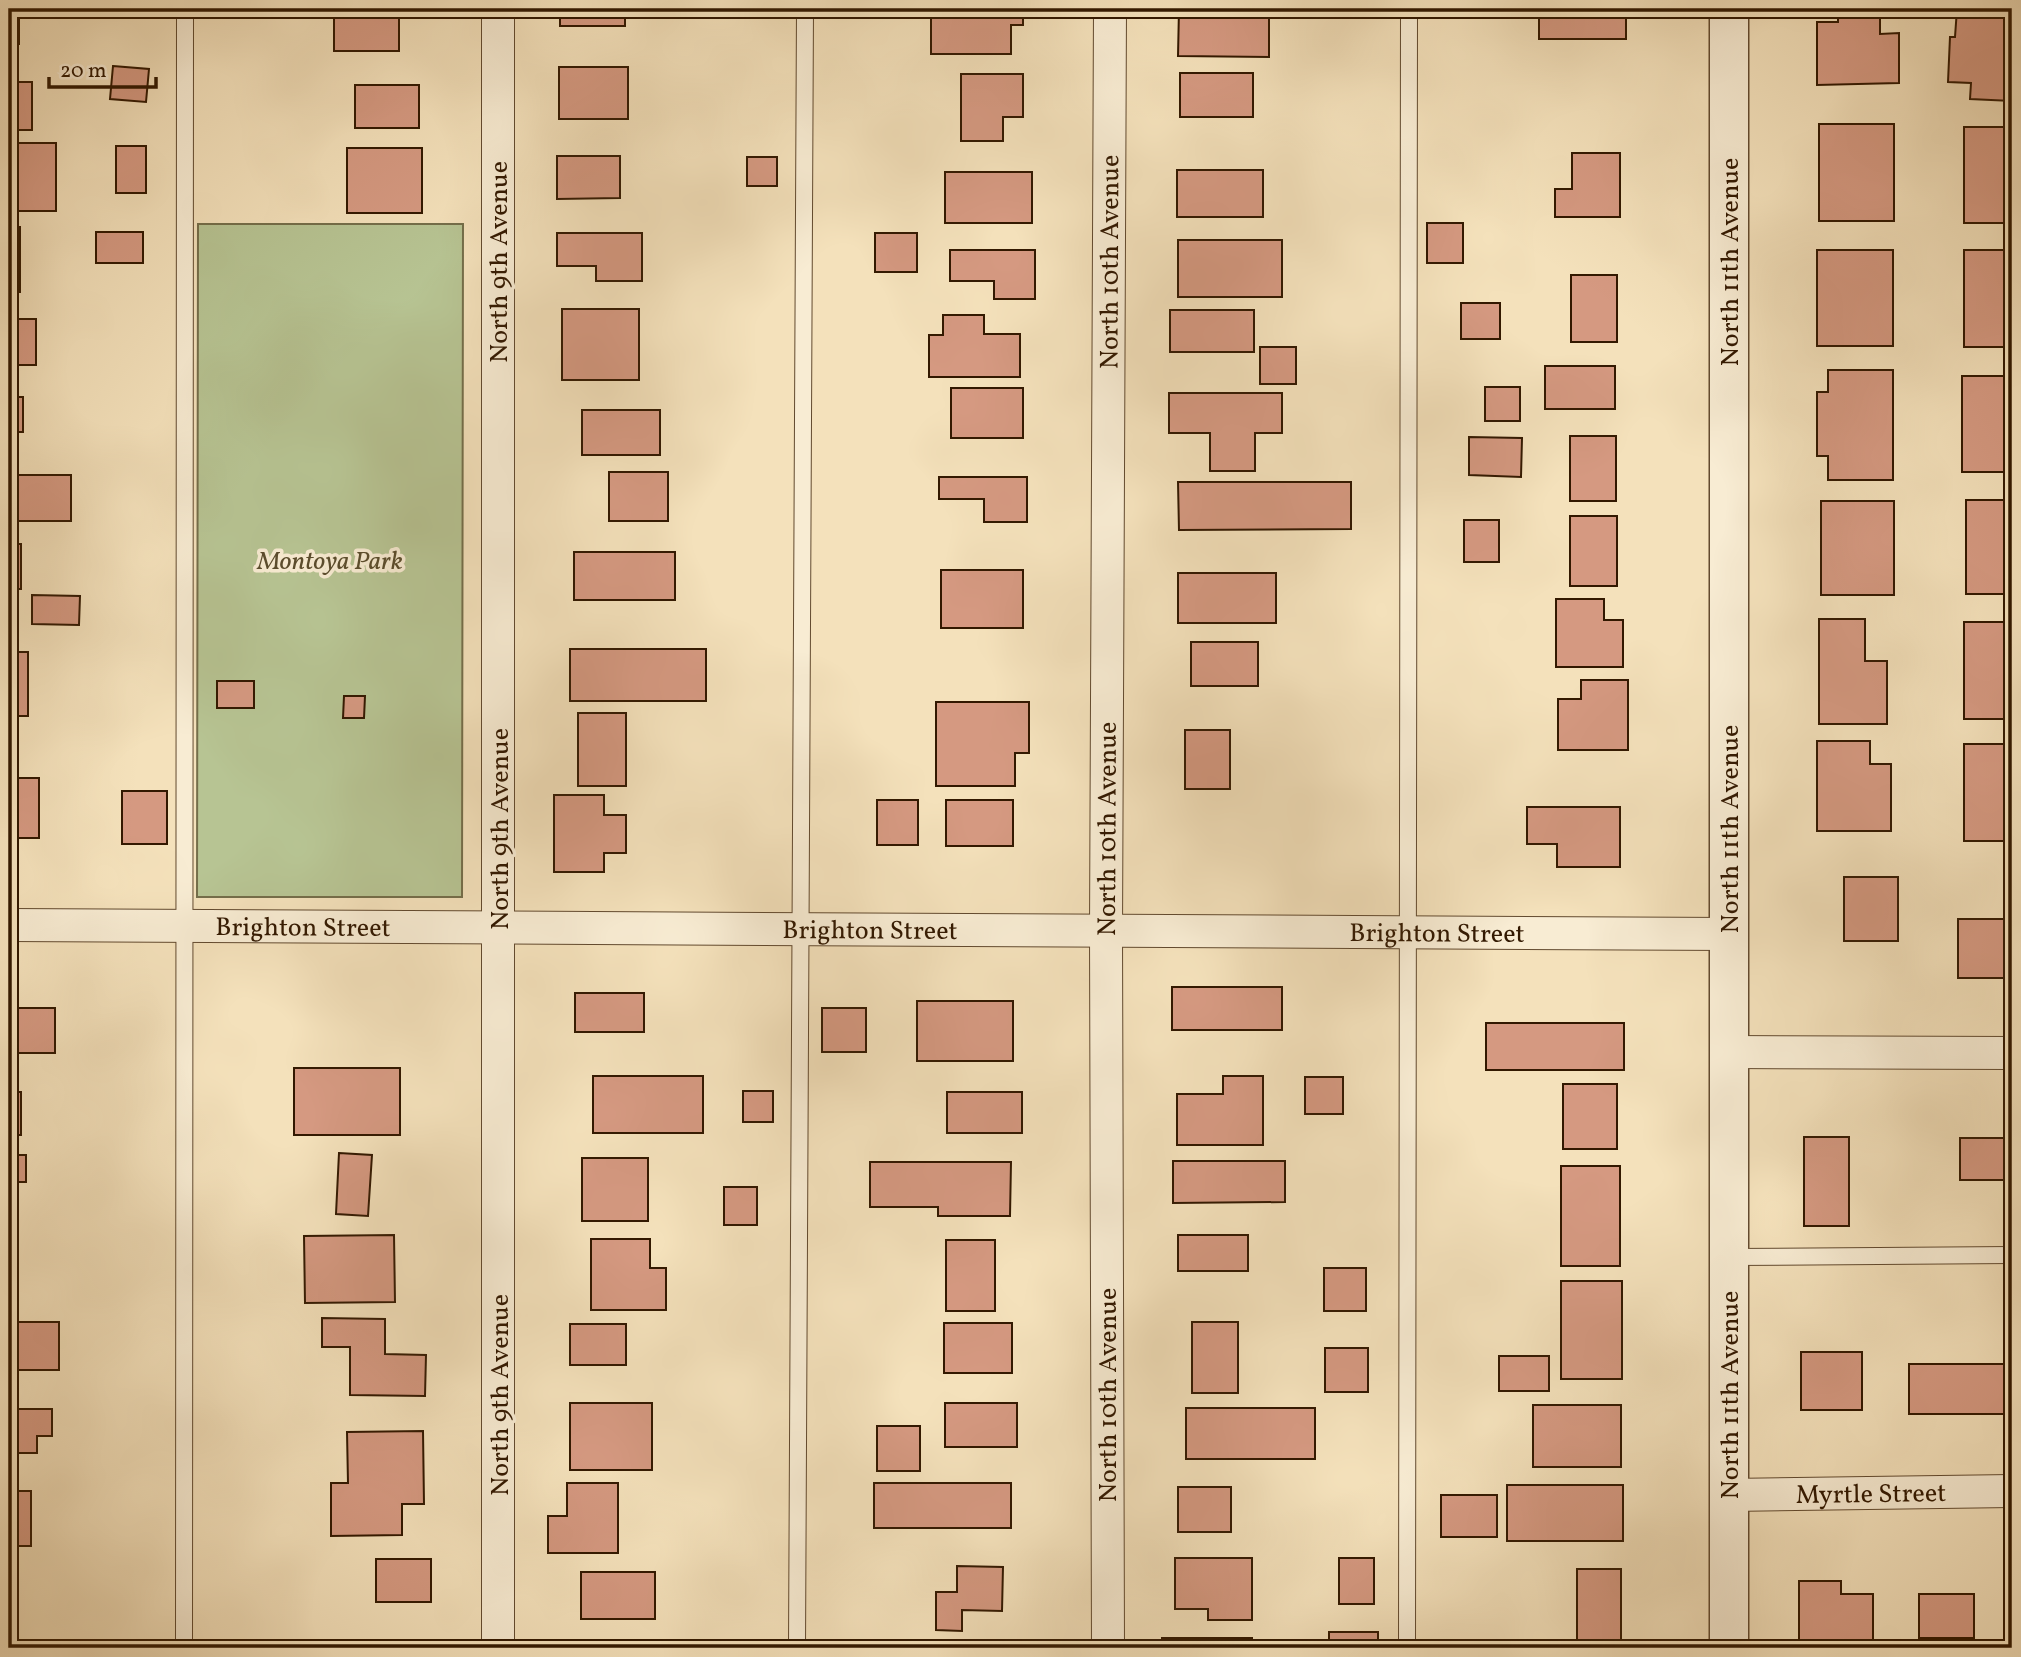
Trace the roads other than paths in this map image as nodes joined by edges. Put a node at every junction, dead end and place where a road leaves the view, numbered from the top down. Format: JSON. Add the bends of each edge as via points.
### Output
{"nodes":[{"id":1,"x":186,"y":9,"type":"edge"},
{"id":2,"x":498,"y":9,"type":"edge"},
{"id":3,"x":805,"y":9,"type":"edge"},
{"id":4,"x":1110,"y":9,"type":"edge"},
{"id":5,"x":1409,"y":9,"type":"edge"},
{"id":6,"x":1729,"y":9,"type":"edge"},
{"id":7,"x":9,"y":925,"type":"edge"},
{"id":8,"x":186,"y":926,"type":"junction"},
{"id":9,"x":499,"y":928,"type":"junction"},
{"id":10,"x":801,"y":929,"type":"junction"},
{"id":11,"x":1106,"y":931,"type":"junction"},
{"id":12,"x":1407,"y":933,"type":"junction"},
{"id":13,"x":1730,"y":934,"type":"junction"},
{"id":14,"x":1730,"y":1052,"type":"junction"},
{"id":15,"x":2012,"y":1053,"type":"edge"},
{"id":16,"x":2012,"y":1255,"type":"edge"},
{"id":17,"x":1730,"y":1257,"type":"junction"},
{"id":18,"x":2012,"y":1491,"type":"edge"},
{"id":19,"x":1729,"y":1495,"type":"junction"},
{"id":20,"x":184,"y":1648,"type":"edge"},
{"id":21,"x":498,"y":1648,"type":"edge"},
{"id":22,"x":797,"y":1648,"type":"edge"},
{"id":23,"x":1108,"y":1648,"type":"edge"},
{"id":24,"x":1407,"y":1648,"type":"edge"},
{"id":25,"x":1729,"y":1648,"type":"edge"}],
"edges":[{"from":1,"to":8,"type":"lane"},
{"from":2,"to":9,"type":"street","name":"North 9th Avenue"},
{"from":3,"to":10,"type":"lane"},
{"from":4,"to":11,"type":"street","name":"North 10th Avenue"},
{"from":5,"to":12,"type":"lane"},
{"from":6,"to":13,"type":"street","name":"North 11th Avenue"},
{"from":7,"to":8,"type":"street","name":"Brighton Street"},
{"from":8,"to":9,"type":"street","name":"Brighton Street"},
{"from":8,"to":20,"type":"lane"},
{"from":9,"to":10,"type":"street","name":"Brighton Street"},
{"from":9,"to":21,"type":"street","name":"North 9th Avenue"},
{"from":10,"to":11,"type":"street","name":"Brighton Street"},
{"from":10,"to":22,"type":"lane"},
{"from":11,"to":12,"type":"street","name":"Brighton Street"},
{"from":11,"to":23,"type":"street","name":"North 10th Avenue"},
{"from":12,"to":13,"type":"street","name":"Brighton Street"},
{"from":12,"to":24,"type":"lane"},
{"from":13,"to":14,"type":"street","name":"North 11th Avenue"},
{"from":14,"to":15,"type":"street"},
{"from":14,"to":17,"type":"street","name":"North 11th Avenue"},
{"from":16,"to":17,"type":"lane"},
{"from":17,"to":19,"type":"street","name":"North 11th Avenue"},
{"from":18,"to":19,"type":"street","name":"Myrtle Street"},
{"from":19,"to":25,"type":"street","name":"North 11th Avenue"}]}
